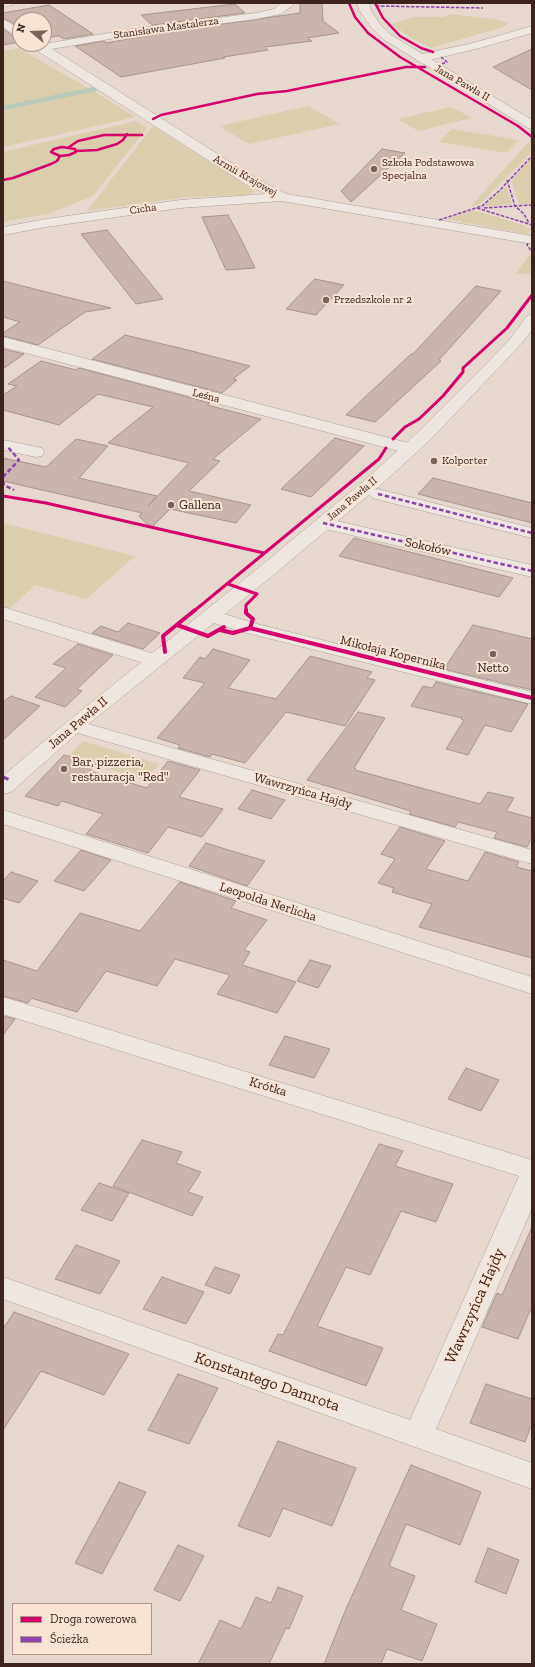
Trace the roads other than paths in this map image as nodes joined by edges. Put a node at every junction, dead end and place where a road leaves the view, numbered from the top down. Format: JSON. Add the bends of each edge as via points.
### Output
{"nodes":[{"id":1,"x":9,"y":3,"type":"edge"},
{"id":2,"x":287,"y":3,"type":"edge"},
{"id":3,"x":363,"y":3,"type":"edge"},
{"id":4,"x":3,"y":4,"type":"edge"},
{"id":5,"x":3,"y":22,"type":"edge"},
{"id":6,"x":12,"y":28,"type":"edge"},
{"id":7,"x":532,"y":29,"type":"edge"},
{"id":8,"x":52,"y":44,"type":"edge"},
{"id":9,"x":46,"y":52,"type":"edge"},
{"id":10,"x":421,"y":58,"type":"junction"},
{"id":11,"x":532,"y":125,"type":"edge"},
{"id":12,"x":284,"y":197,"type":"junction"},
{"id":13,"x":3,"y":231,"type":"edge"},
{"id":14,"x":532,"y":240,"type":"edge"},
{"id":15,"x":532,"y":319,"type":"edge"},
{"id":16,"x":3,"y":342,"type":"edge"},
{"id":17,"x":3,"y":445,"type":"edge"},
{"id":18,"x":410,"y":449,"type":"junction"},
{"id":19,"x":36,"y":452,"type":"dead end"},
{"id":20,"x":378,"y":494,"type":"dead end"},
{"id":21,"x":323,"y":523,"type":"junction"},
{"id":22,"x":532,"y":533,"type":"edge"},
{"id":23,"x":532,"y":571,"type":"edge"},
{"id":24,"x":3,"y":612,"type":"edge"},
{"id":25,"x":211,"y":616,"type":"junction"},
{"id":26,"x":154,"y":660,"type":"junction"},
{"id":27,"x":532,"y":698,"type":"edge"},
{"id":28,"x":74,"y":726,"type":"junction"},
{"id":29,"x":3,"y":786,"type":"edge"},
{"id":30,"x":3,"y":817,"type":"edge"},
{"id":31,"x":532,"y":857,"type":"edge"},
{"id":32,"x":532,"y":986,"type":"edge"},
{"id":33,"x":3,"y":1005,"type":"edge"},
{"id":34,"x":532,"y":1170,"type":"edge"},
{"id":35,"x":532,"y":1177,"type":"edge"},
{"id":36,"x":3,"y":1288,"type":"edge"},
{"id":37,"x":419,"y":1434,"type":"junction"},
{"id":38,"x":532,"y":1476,"type":"edge"}],
"edges":[{"from":1,"to":4,"type":"street"},
{"from":2,"to":8,"type":"street","name":"Stanisława Mastalerza","via":[[277,12],[256,16]]},
{"from":3,"to":10,"type":"street","name":"Jana Pawła II","via":[[365,10],[382,32]]},
{"from":5,"to":6,"type":"street"},
{"from":7,"to":10,"type":"street","via":[[476,46]]},
{"from":9,"to":12,"type":"street","name":"Armii Krajowej","via":[[252,182]]},
{"from":10,"to":11,"type":"street","name":"Jana Pawła II"},
{"from":12,"to":13,"type":"street","name":"Cicha","via":[[180,204]]},
{"from":12,"to":14,"type":"street","name":"Armii Krajowej"},
{"from":15,"to":18,"type":"street","name":"Jana Pawła II","via":[[494,365]]},
{"from":16,"to":18,"type":"street","name":"Leśna"},
{"from":17,"to":19,"type":"street"},
{"from":18,"to":21,"type":"street","name":"Jana Pawła II"},
{"from":20,"to":22,"type":"street"},
{"from":21,"to":23,"type":"street","name":"Sokołów"},
{"from":21,"to":25,"type":"street","name":"Jana Pawła II"},
{"from":24,"to":26,"type":"street"},
{"from":25,"to":26,"type":"street","name":"Jana Pawła II"},
{"from":25,"to":27,"type":"street","name":"Mikołaja Kopernika"},
{"from":26,"to":28,"type":"street","name":"Jana Pawła II"},
{"from":28,"to":29,"type":"street","name":"Jana Pawła II"},
{"from":28,"to":31,"type":"street","name":"Wawrzyńca Hajdy"},
{"from":30,"to":32,"type":"street","name":"Leopolda Nerlicha"},
{"from":33,"to":34,"type":"street","name":"Krótka"},
{"from":35,"to":37,"type":"street","name":"Wawrzyńca Hajdy"},
{"from":36,"to":37,"type":"street","name":"Konstantego Damrota"},
{"from":37,"to":38,"type":"street","name":"Konstantego Damrota"}]}
